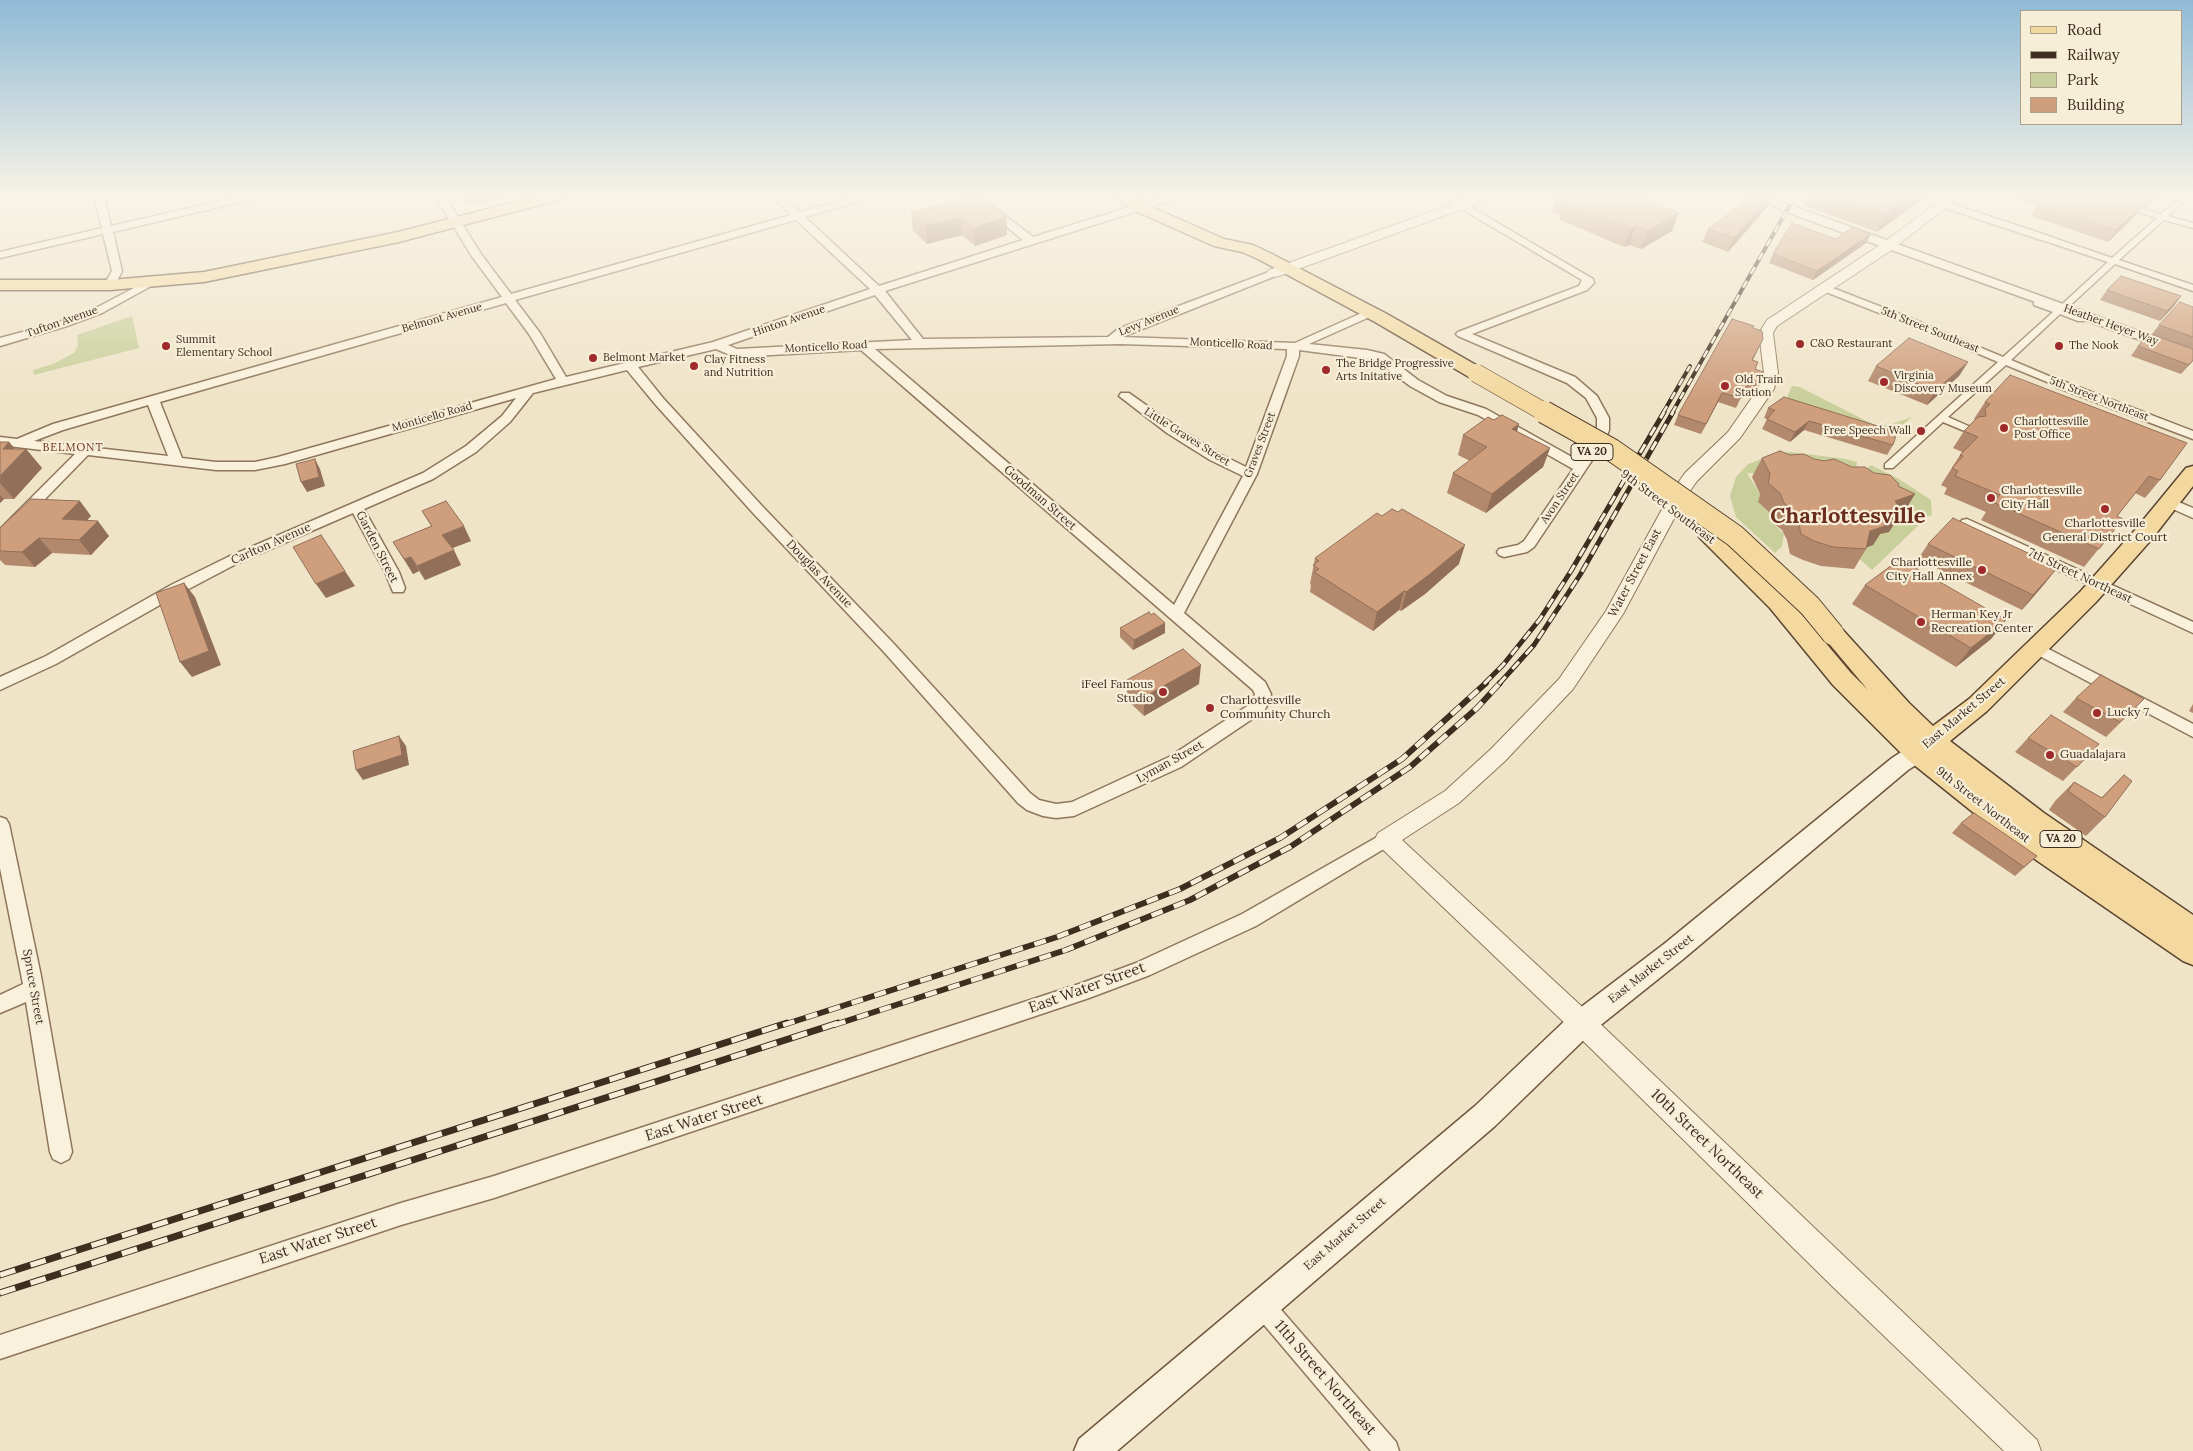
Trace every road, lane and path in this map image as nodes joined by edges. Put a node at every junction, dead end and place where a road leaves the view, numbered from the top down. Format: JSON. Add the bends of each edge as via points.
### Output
{"nodes":[{"id":1,"x":115,"y":264,"type":"edge"},
{"id":2,"x":275,"y":264,"type":"edge"},
{"id":3,"x":482,"y":264,"type":"edge"},
{"id":4,"x":631,"y":264,"type":"edge"},
{"id":5,"x":848,"y":264,"type":"edge"},
{"id":6,"x":962,"y":264,"type":"edge"},
{"id":7,"x":1262,"y":264,"type":"edge"},
{"id":8,"x":1300,"y":264,"type":"edge"},
{"id":9,"x":1562,"y":264,"type":"edge"},
{"id":10,"x":1861,"y":264,"type":"edge"},
{"id":11,"x":1939,"y":264,"type":"edge"},
{"id":12,"x":2111,"y":264,"type":"edge"},
{"id":13,"x":2122,"y":264,"type":"edge"},
{"id":14,"x":1280,"y":271,"type":"junction"},
{"id":15,"x":148,"y":283,"type":"junction"},
{"id":16,"x":0,"y":285,"type":"edge"},
{"id":17,"x":110,"y":285,"type":"junction"},
{"id":18,"x":1825,"y":288,"type":"junction"},
{"id":19,"x":2193,"y":288,"type":"edge"},
{"id":20,"x":877,"y":291,"type":"junction"},
{"id":21,"x":508,"y":299,"type":"junction"},
{"id":22,"x":2040,"y":301,"type":"dead end"},
{"id":23,"x":2061,"y":308,"type":"junction"},
{"id":24,"x":1364,"y":316,"type":"junction"},
{"id":25,"x":2083,"y":316,"type":"dead end"},
{"id":26,"x":1916,"y":324,"type":"joint"},
{"id":27,"x":1111,"y":340,"type":"junction"},
{"id":28,"x":0,"y":342,"type":"edge"},
{"id":29,"x":920,"y":343,"type":"junction"},
{"id":30,"x":717,"y":345,"type":"junction"},
{"id":31,"x":864,"y":345,"type":"junction"},
{"id":32,"x":1293,"y":346,"type":"junction"},
{"id":33,"x":2193,"y":355,"type":"edge"},
{"id":34,"x":2006,"y":361,"type":"junction"},
{"id":35,"x":630,"y":365,"type":"junction"},
{"id":36,"x":563,"y":381,"type":"junction"},
{"id":37,"x":2060,"y":384,"type":"joint"},
{"id":38,"x":529,"y":390,"type":"junction"},
{"id":39,"x":1125,"y":396,"type":"dead end"},
{"id":40,"x":153,"y":401,"type":"junction"},
{"id":41,"x":1942,"y":418,"type":"junction"},
{"id":42,"x":1970,"y":430,"type":"edge"},
{"id":43,"x":2193,"y":435,"type":"edge"},
{"id":44,"x":0,"y":442,"type":"edge"},
{"id":45,"x":17,"y":443,"type":"junction"},
{"id":46,"x":85,"y":451,"type":"junction"},
{"id":47,"x":177,"y":462,"type":"junction"},
{"id":48,"x":1888,"y":466,"type":"dead end"},
{"id":49,"x":1581,"y":468,"type":"junction"},
{"id":50,"x":2193,"y":472,"type":"edge"},
{"id":51,"x":1250,"y":474,"type":"junction"},
{"id":52,"x":2169,"y":502,"type":"junction"},
{"id":53,"x":356,"y":506,"type":"junction"},
{"id":54,"x":2193,"y":514,"type":"edge"},
{"id":55,"x":1967,"y":523,"type":"edge"},
{"id":56,"x":0,"y":537,"type":"edge"},
{"id":57,"x":1504,"y":552,"type":"dead end"},
{"id":58,"x":2099,"y":585,"type":"junction"},
{"id":59,"x":398,"y":588,"type":"dead end"},
{"id":60,"x":1176,"y":614,"type":"junction"},
{"id":61,"x":2193,"y":628,"type":"edge"},
{"id":62,"x":1826,"y":642,"type":"joint"},
{"id":63,"x":2037,"y":648,"type":"junction"},
{"id":64,"x":1217,"y":650,"type":"joint"},
{"id":65,"x":0,"y":684,"type":"edge"},
{"id":66,"x":2193,"y":731,"type":"edge"},
{"id":67,"x":1925,"y":747,"type":"junction"},
{"id":68,"x":1009,"y":781,"type":"joint"},
{"id":69,"x":0,"y":824,"type":"edge"},
{"id":70,"x":1386,"y":839,"type":"junction"},
{"id":71,"x":2193,"y":931,"type":"edge"},
{"id":72,"x":2193,"y":952,"type":"edge"},
{"id":73,"x":34,"y":989,"type":"junction"},
{"id":74,"x":0,"y":1004,"type":"edge"},
{"id":75,"x":1582,"y":1023,"type":"junction"},
{"id":76,"x":61,"y":1152,"type":"dead end"},
{"id":77,"x":1262,"y":1305,"type":"junction"},
{"id":78,"x":0,"y":1347,"type":"edge"},
{"id":79,"x":1091,"y":1451,"type":"edge"},
{"id":80,"x":1387,"y":1451,"type":"edge"},
{"id":81,"x":2026,"y":1451,"type":"edge"}],
"edges":[{"from":1,"to":17,"type":"street","via":[[117,271]]},
{"from":2,"to":15,"type":"main road"},
{"from":3,"to":21,"type":"street"},
{"from":4,"to":21,"type":"street","name":"Belmont Avenue"},
{"from":5,"to":20,"type":"street"},
{"from":6,"to":20,"type":"street","name":"Hinton Avenue"},
{"from":7,"to":14,"type":"main road","number":"VA 20"},
{"from":8,"to":14,"type":"street"},
{"from":9,"to":49,"type":"street","name":"Avon Street","via":[[1588,279],[1588,283],[1583,288],[1462,334],[1553,371],[1591,396],[1601,413],[1603,430],[1600,441]]},
{"from":10,"to":18,"type":"street","name":"Water Street East"},
{"from":11,"to":23,"type":"street","name":"Heather Heyer Way"},
{"from":12,"to":23,"type":"street"},
{"from":13,"to":19,"type":"street"},
{"from":14,"to":24,"type":"main road","number":"VA 20"},
{"from":14,"to":27,"type":"street","name":"Levy Avenue","via":[[1122,331]]},
{"from":15,"to":17,"type":"main road"},
{"from":15,"to":28,"type":"street","name":"Tufton Avenue","via":[[121,300],[63,324]]},
{"from":16,"to":17,"type":"main road"},
{"from":18,"to":26,"type":"street","name":"5th Street Southeast"},
{"from":18,"to":70,"type":"street","name":"Water Street East","via":[[1767,328],[1771,373],[1766,389],[1734,435],[1691,477],[1677,497],[1614,614],[1566,684],[1498,755],[1452,796]]},
{"from":20,"to":29,"type":"street","via":[[892,305]]},
{"from":20,"to":30,"type":"street","name":"Hinton Avenue"},
{"from":21,"to":36,"type":"street","via":[[534,333]]},
{"from":21,"to":40,"type":"street","name":"Belmont Avenue"},
{"from":22,"to":23,"type":"street"},
{"from":23,"to":25,"type":"street"},
{"from":23,"to":33,"type":"street","name":"Heather Heyer Way"},
{"from":23,"to":34,"type":"street"},
{"from":24,"to":32,"type":"street"},
{"from":24,"to":62,"type":"main road","name":"9th Street Southeast","number":"VA 20","via":[[1471,377],[1646,486],[1710,537],[1778,602]]},
{"from":26,"to":34,"type":"street","name":"5th Street Southeast"},
{"from":27,"to":29,"type":"street","name":"Monticello Road"},
{"from":27,"to":32,"type":"street","name":"Monticello Road"},
{"from":29,"to":31,"type":"street","name":"Monticello Road"},
{"from":30,"to":31,"type":"street","name":"Monticello Road","via":[[735,353]]},
{"from":30,"to":35,"type":"street","name":"Monticello Road"},
{"from":31,"to":60,"type":"street","name":"Goodman Street"},
{"from":32,"to":49,"type":"street","name":"Monticello Road","via":[[1380,357],[1414,383],[1443,399],[1482,412]]},
{"from":32,"to":51,"type":"street","name":"Graves Street","via":[[1293,356]]},
{"from":34,"to":37,"type":"street","name":"5th Street Northeast"},
{"from":34,"to":41,"type":"street"},
{"from":35,"to":36,"type":"street","name":"Monticello Road"},
{"from":35,"to":68,"type":"street","name":"Douglas Avenue","via":[[745,496]]},
{"from":36,"to":38,"type":"street","name":"Monticello Road"},
{"from":37,"to":43,"type":"street","name":"5th Street Northeast"},
{"from":38,"to":47,"type":"street","name":"Monticello Road","via":[[280,461],[235,467]]},
{"from":38,"to":53,"type":"street","name":"Carlton Avenue","via":[[501,423],[451,463],[413,483]]},
{"from":39,"to":51,"type":"street","name":"Little Graves Street","via":[[1208,452]]},
{"from":40,"to":45,"type":"street","name":"Belmont Avenue","via":[[58,427]]},
{"from":40,"to":47,"type":"street"},
{"from":41,"to":42,"type":"street"},
{"from":41,"to":48,"type":"street"},
{"from":44,"to":45,"type":"street","name":"Monticello Road"},
{"from":45,"to":46,"type":"street","name":"Monticello Road"},
{"from":46,"to":47,"type":"street","name":"Monticello Road"},
{"from":46,"to":56,"type":"street"},
{"from":49,"to":57,"type":"street","name":"Avon Street","via":[[1529,544],[1522,549]]},
{"from":50,"to":52,"type":"main road","name":"East Market Street"},
{"from":51,"to":60,"type":"street","name":"Graves Street"},
{"from":52,"to":54,"type":"street"},
{"from":52,"to":58,"type":"main road","name":"East Market Street"},
{"from":53,"to":59,"type":"street","name":"Garden Street"},
{"from":53,"to":65,"type":"street","name":"Carlton Avenue","via":[[226,563]]},
{"from":55,"to":58,"type":"street","name":"7th Street Northeast"},
{"from":58,"to":61,"type":"street","name":"7th Street Northeast"},
{"from":58,"to":63,"type":"main road","name":"East Market Street"},
{"from":60,"to":64,"type":"street","name":"Goodman Street"},
{"from":62,"to":67,"type":"main road","name":"9th Street Northeast","number":"VA 20","via":[[1842,679],[1866,705]]},
{"from":63,"to":66,"type":"street"},
{"from":63,"to":67,"type":"main road","name":"East Market Street","via":[[1978,705]]},
{"from":64,"to":68,"type":"street","name":"Lyman Street","via":[[1259,686],[1262,694],[1258,707],[1220,734],[1175,762],[1074,809],[1056,811],[1039,808],[1024,798]]},
{"from":67,"to":71,"type":"main road","name":"9th Street Northeast","number":"VA 20"},
{"from":67,"to":72,"type":"main road","name":"9th Street Northeast","via":[[2020,834]]},
{"from":67,"to":75,"type":"main road","name":"East Market Street"},
{"from":69,"to":73,"type":"street","name":"Spruce Street"},
{"from":70,"to":75,"type":"street","name":"10th Street Northeast"},
{"from":70,"to":78,"type":"street","name":"East Water Street","via":[[1248,920],[1143,969],[1082,992]]},
{"from":73,"to":74,"type":"street"},
{"from":73,"to":76,"type":"street","name":"Spruce Street"},
{"from":75,"to":77,"type":"main road","name":"East Market Street","via":[[1485,1116]]},
{"from":75,"to":81,"type":"street","name":"10th Street Northeast"},
{"from":77,"to":79,"type":"main road","name":"East Market Street"},
{"from":77,"to":80,"type":"street","name":"11th Street Northeast"}]}
